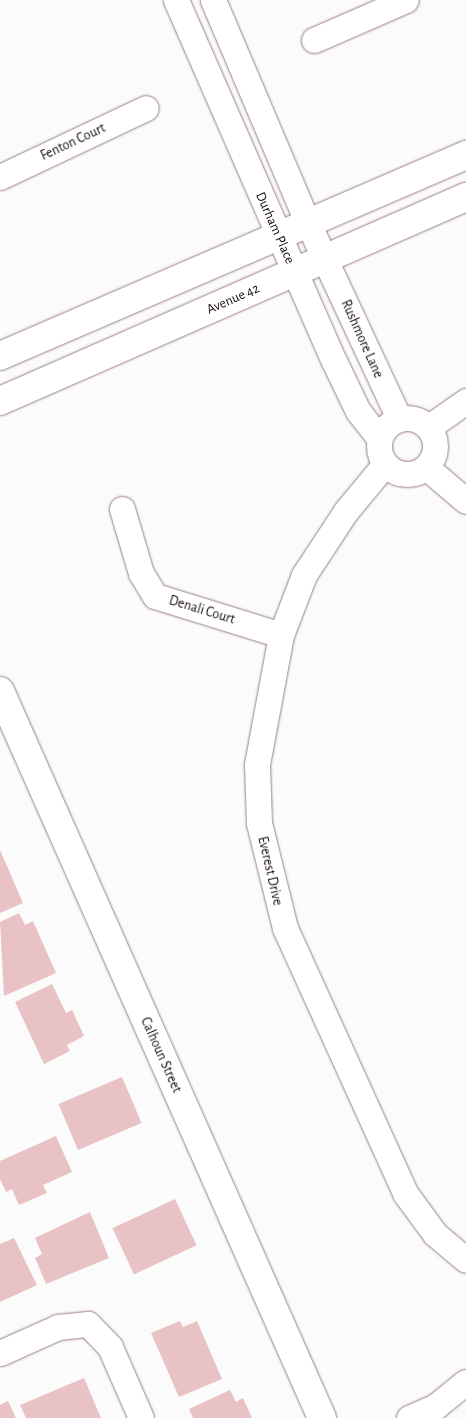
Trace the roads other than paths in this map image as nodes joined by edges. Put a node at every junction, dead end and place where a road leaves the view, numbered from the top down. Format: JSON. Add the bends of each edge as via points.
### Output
{"nodes":[{"id":1,"x":176,"y":0,"type":"edge"},
{"id":2,"x":213,"y":0,"type":"edge"},
{"id":3,"x":406,"y":0,"type":"edge"},
{"id":4,"x":314,"y":40,"type":"dead end"},
{"id":5,"x":248,"y":81,"type":"junction"},
{"id":6,"x":216,"y":95,"type":"junction"},
{"id":7,"x":146,"y":108,"type":"dead end"},
{"id":8,"x":466,"y":155,"type":"edge"},
{"id":9,"x":0,"y":177,"type":"edge"},
{"id":10,"x":466,"y":197,"type":"edge"},
{"id":11,"x":307,"y":221,"type":"junction"},
{"id":12,"x":277,"y":235,"type":"junction"},
{"id":13,"x":325,"y":259,"type":"junction"},
{"id":14,"x":294,"y":272,"type":"junction"},
{"id":15,"x":365,"y":346,"type":"junction"},
{"id":16,"x":0,"y":356,"type":"edge"},
{"id":17,"x":334,"y":361,"type":"junction"},
{"id":18,"x":0,"y":401,"type":"edge"},
{"id":19,"x":466,"y":401,"type":"edge"},
{"id":20,"x":400,"y":418,"type":"junction"},
{"id":21,"x":429,"y":427,"type":"junction"},
{"id":22,"x":379,"y":438,"type":"junction"},
{"id":23,"x":385,"y":464,"type":"junction"},
{"id":24,"x":426,"y":467,"type":"junction"},
{"id":25,"x":466,"y":501,"type":"edge"},
{"id":26,"x":122,"y":509,"type":"dead end"},
{"id":27,"x":281,"y":635,"type":"junction"},
{"id":28,"x":0,"y":691,"type":"edge"},
{"id":29,"x":466,"y":1260,"type":"edge"},
{"id":30,"x":0,"y":1353,"type":"edge"},
{"id":31,"x":466,"y":1382,"type":"edge"},
{"id":32,"x":140,"y":1418,"type":"edge"},
{"id":33,"x":322,"y":1418,"type":"edge"},
{"id":34,"x":409,"y":1418,"type":"edge"}],
"edges":[{"from":1,"to":6,"type":"street","name":"Durham Place"},
{"from":2,"to":5,"type":"street"},
{"from":3,"to":4,"type":"street"},
{"from":5,"to":6,"type":"street"},
{"from":5,"to":11,"type":"street"},
{"from":6,"to":12,"type":"street","name":"Durham Place"},
{"from":7,"to":9,"type":"street","name":"Fenton Court"},
{"from":8,"to":11,"type":"street"},
{"from":10,"to":13,"type":"street","name":"Avenue 42"},
{"from":11,"to":12,"type":"street"},
{"from":11,"to":13,"type":"street"},
{"from":12,"to":14,"type":"street","name":"Durham Place"},
{"from":12,"to":16,"type":"street"},
{"from":13,"to":14,"type":"street","name":"Avenue 42"},
{"from":13,"to":15,"type":"street","name":"Rushmore Lane"},
{"from":14,"to":17,"type":"street","name":"Durham Place"},
{"from":14,"to":18,"type":"street","name":"Avenue 42"},
{"from":15,"to":17,"type":"street"},
{"from":15,"to":20,"type":"street","name":"Rushmore Lane"},
{"from":17,"to":22,"type":"street","name":"Durham Place","via":[[358,411]]},
{"from":19,"to":21,"type":"street"},
{"from":20,"to":21,"type":"street","via":[[416,418]]},
{"from":20,"to":22,"type":"street","via":[[387,425]]},
{"from":21,"to":24,"type":"street","via":[[435,443]]},
{"from":22,"to":23,"type":"street"},
{"from":23,"to":24,"type":"street","via":[[410,474]]},
{"from":23,"to":27,"type":"street","name":"Everest Drive","via":[[346,511],[304,575]]},
{"from":24,"to":25,"type":"street"},
{"from":26,"to":27,"type":"street","name":"Denali Court","via":[[140,573],[155,596]]},
{"from":27,"to":29,"type":"street","name":"Everest Drive","via":[[257,765],[259,823],[270,879],[285,928],[406,1193],[435,1234]]},
{"from":28,"to":33,"type":"street","name":"Calhoun Street"},
{"from":30,"to":32,"type":"street","via":[[58,1327],[88,1324],[110,1347]]},
{"from":31,"to":34,"type":"street","via":[[436,1406]]}]}
